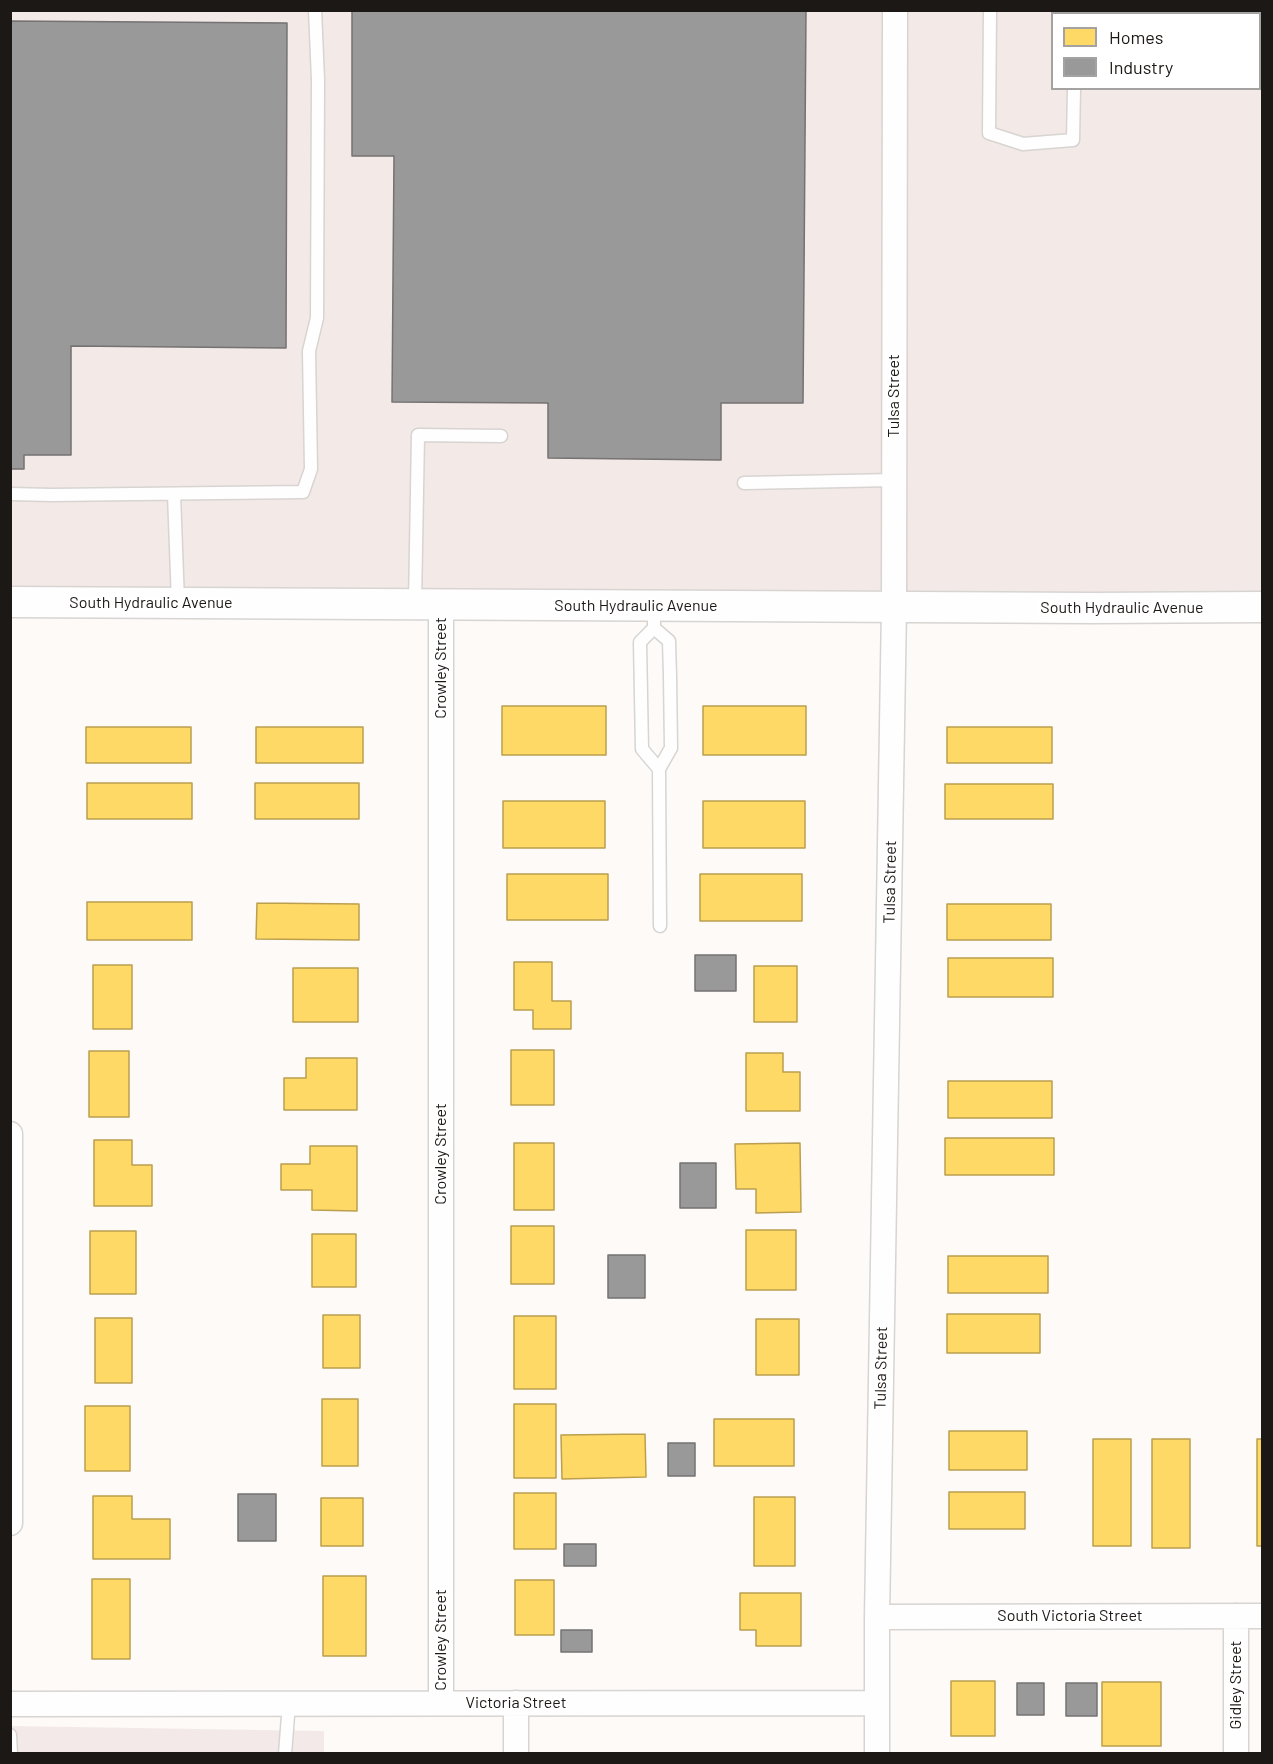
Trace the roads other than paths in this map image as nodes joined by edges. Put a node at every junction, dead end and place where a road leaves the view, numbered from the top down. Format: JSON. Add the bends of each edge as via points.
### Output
{"nodes":[{"id":1,"x":315,"y":10,"type":"edge"},
{"id":2,"x":895,"y":10,"type":"edge"},
{"id":3,"x":990,"y":10,"type":"edge"},
{"id":4,"x":1074,"y":90,"type":"edge"},
{"id":5,"x":501,"y":436,"type":"dead end"},
{"id":6,"x":894,"y":480,"type":"junction"},
{"id":7,"x":744,"y":483,"type":"dead end"},
{"id":8,"x":10,"y":494,"type":"edge"},
{"id":9,"x":174,"y":494,"type":"junction"},
{"id":10,"x":10,"y":602,"type":"edge"},
{"id":11,"x":178,"y":603,"type":"junction"},
{"id":12,"x":428,"y":605,"type":"junction"},
{"id":13,"x":894,"y":607,"type":"junction"},
{"id":14,"x":1263,"y":607,"type":"edge"},
{"id":15,"x":654,"y":617,"type":"junction"},
{"id":16,"x":659,"y":769,"type":"junction"},
{"id":17,"x":660,"y":926,"type":"dead end"},
{"id":18,"x":10,"y":1134,"type":"edge"},
{"id":19,"x":10,"y":1523,"type":"edge"},
{"id":20,"x":1236,"y":1616,"type":"junction"},
{"id":21,"x":1263,"y":1616,"type":"edge"},
{"id":22,"x":877,"y":1617,"type":"junction"},
{"id":23,"x":289,"y":1703,"type":"junction"},
{"id":24,"x":441,"y":1703,"type":"junction"},
{"id":25,"x":516,"y":1703,"type":"junction"},
{"id":26,"x":877,"y":1703,"type":"junction"},
{"id":27,"x":10,"y":1704,"type":"edge"},
{"id":28,"x":10,"y":1735,"type":"edge"},
{"id":29,"x":11,"y":1754,"type":"edge"},
{"id":30,"x":285,"y":1754,"type":"edge"},
{"id":31,"x":516,"y":1754,"type":"edge"},
{"id":32,"x":877,"y":1754,"type":"edge"},
{"id":33,"x":1236,"y":1754,"type":"edge"}],
"edges":[{"from":1,"to":9,"type":"lane","via":[[317,318],[309,351],[311,469],[303,492]]},
{"from":2,"to":6,"type":"street","name":"Tulsa Street"},
{"from":3,"to":4,"type":"lane","via":[[989,133],[1023,144],[1073,141]]},
{"from":5,"to":12,"type":"lane","via":[[418,435]]},
{"from":6,"to":7,"type":"lane"},
{"from":6,"to":13,"type":"street","name":"Tulsa Street"},
{"from":8,"to":9,"type":"lane"},
{"from":9,"to":11,"type":"lane"},
{"from":10,"to":11,"type":"street","name":"South Hydraulic Avenue"},
{"from":11,"to":12,"type":"street","name":"South Hydraulic Avenue"},
{"from":12,"to":15,"type":"street","name":"South Hydraulic Avenue"},
{"from":12,"to":24,"type":"street","name":"Crowley Street"},
{"from":13,"to":14,"type":"street","name":"South Hydraulic Avenue"},
{"from":13,"to":15,"type":"street","name":"South Hydraulic Avenue"},
{"from":13,"to":22,"type":"street","name":"Tulsa Street"},
{"from":15,"to":16,"type":"lane","via":[[669,641],[671,748]]},
{"from":15,"to":16,"type":"lane","via":[[640,642],[642,749]]},
{"from":16,"to":17,"type":"lane"},
{"from":18,"to":19,"type":"street"},
{"from":20,"to":21,"type":"street","name":"South Victoria Street"},
{"from":20,"to":22,"type":"street","name":"South Victoria Street"},
{"from":20,"to":33,"type":"street","name":"Gidley Street"},
{"from":22,"to":26,"type":"street","name":"Tulsa Street"},
{"from":23,"to":24,"type":"street","name":"Victoria Street"},
{"from":23,"to":27,"type":"street","name":"Victoria Street"},
{"from":23,"to":30,"type":"lane"},
{"from":24,"to":25,"type":"street","name":"Victoria Street"},
{"from":25,"to":26,"type":"street","name":"Victoria Street"},
{"from":25,"to":31,"type":"street"},
{"from":26,"to":32,"type":"street","name":"Tulsa Street"},
{"from":28,"to":29,"type":"lane"}]}
